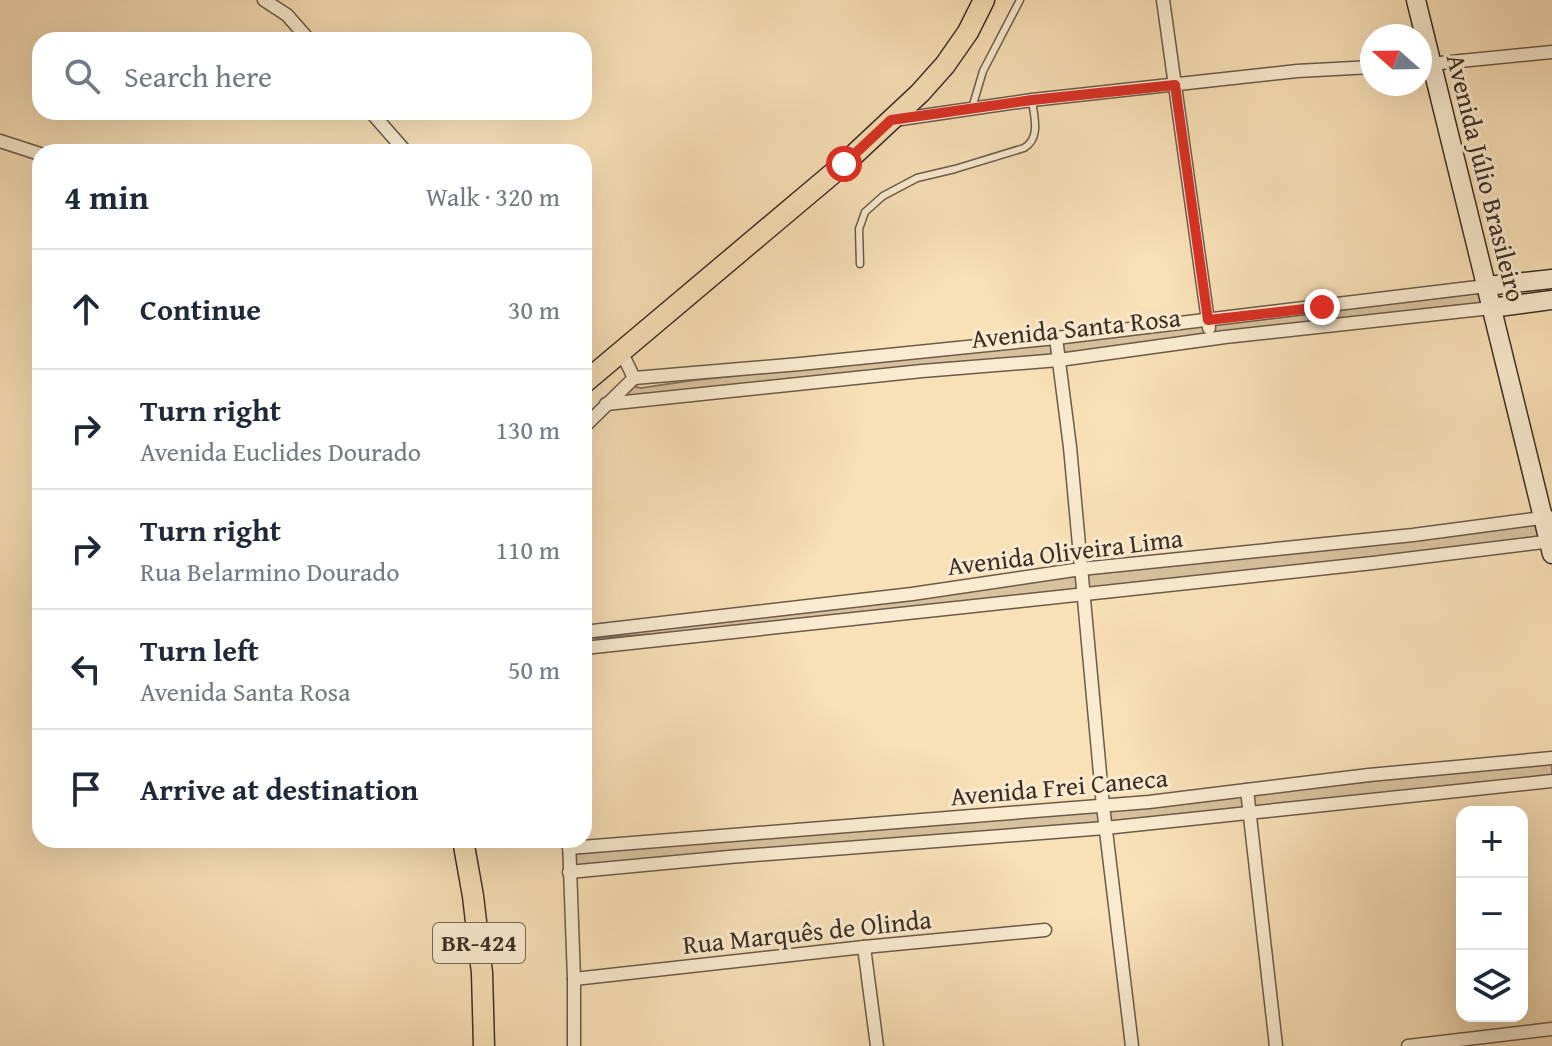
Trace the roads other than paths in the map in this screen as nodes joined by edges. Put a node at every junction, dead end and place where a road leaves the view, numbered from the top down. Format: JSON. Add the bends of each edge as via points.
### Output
{"nodes":[{"id":1,"x":264,"y":0,"type":"edge"},
{"id":2,"x":984,"y":0,"type":"edge"},
{"id":3,"x":1020,"y":0,"type":"edge"},
{"id":4,"x":1163,"y":0,"type":"edge"},
{"id":5,"x":1416,"y":0,"type":"edge"},
{"id":6,"x":1420,"y":24,"type":"edge"},
{"id":7,"x":302,"y":32,"type":"edge"},
{"id":8,"x":1552,"y":52,"type":"edge"},
{"id":9,"x":1432,"y":64,"type":"edge"},
{"id":10,"x":1360,"y":68,"type":"edge"},
{"id":11,"x":1175,"y":85,"type":"junction"},
{"id":12,"x":1432,"y":87,"type":"edge"},
{"id":13,"x":1032,"y":100,"type":"junction"},
{"id":14,"x":972,"y":108,"type":"junction"},
{"id":15,"x":378,"y":120,"type":"edge"},
{"id":16,"x":891,"y":120,"type":"junction"},
{"id":17,"x":0,"y":141,"type":"edge"},
{"id":18,"x":399,"y":144,"type":"edge"},
{"id":19,"x":32,"y":151,"type":"edge"},
{"id":20,"x":860,"y":264,"type":"dead end"},
{"id":21,"x":1552,"y":279,"type":"edge"},
{"id":22,"x":1486,"y":286,"type":"junction"},
{"id":23,"x":1552,"y":300,"type":"edge"},
{"id":24,"x":1491,"y":308,"type":"junction"},
{"id":25,"x":1208,"y":320,"type":"junction"},
{"id":26,"x":1056,"y":338,"type":"junction"},
{"id":27,"x":1211,"y":339,"type":"junction"},
{"id":28,"x":621,"y":351,"type":"junction"},
{"id":29,"x":1059,"y":360,"type":"junction"},
{"id":30,"x":592,"y":376,"type":"edge"},
{"id":31,"x":634,"y":378,"type":"junction"},
{"id":32,"x":606,"y":404,"type":"junction"},
{"id":33,"x":592,"y":419,"type":"edge"},
{"id":34,"x":1548,"y":517,"type":"edge"},
{"id":35,"x":1551,"y":545,"type":"edge"},
{"id":36,"x":1081,"y":569,"type":"junction"},
{"id":37,"x":1083,"y":594,"type":"junction"},
{"id":38,"x":712,"y":616,"type":"junction"},
{"id":39,"x":592,"y":631,"type":"edge"},
{"id":40,"x":713,"y":633,"type":"junction"},
{"id":41,"x":592,"y":647,"type":"edge"},
{"id":42,"x":1552,"y":758,"type":"edge"},
{"id":43,"x":1552,"y":781,"type":"edge"},
{"id":44,"x":1247,"y":790,"type":"junction"},
{"id":45,"x":1103,"y":806,"type":"junction"},
{"id":46,"x":1249,"y":814,"type":"junction"},
{"id":47,"x":1105,"y":828,"type":"junction"},
{"id":48,"x":727,"y":835,"type":"junction"},
{"id":49,"x":592,"y":843,"type":"edge"},
{"id":50,"x":464,"y":848,"type":"edge"},
{"id":51,"x":569,"y":848,"type":"edge"},
{"id":52,"x":729,"y":857,"type":"junction"},
{"id":53,"x":569,"y":872,"type":"junction"},
{"id":54,"x":1045,"y":930,"type":"dead end"},
{"id":55,"x":864,"y":947,"type":"junction"},
{"id":56,"x":574,"y":979,"type":"junction"},
{"id":57,"x":1552,"y":1029,"type":"edge"},
{"id":58,"x":484,"y":1046,"type":"edge"},
{"id":59,"x":574,"y":1046,"type":"edge"},
{"id":60,"x":877,"y":1046,"type":"edge"},
{"id":61,"x":1132,"y":1046,"type":"edge"},
{"id":62,"x":1276,"y":1046,"type":"edge"},
{"id":63,"x":1408,"y":1046,"type":"edge"}],
"edges":[{"from":1,"to":7,"type":"street"},
{"from":2,"to":16,"type":"main road","via":[[945,65]]},
{"from":3,"to":14,"type":"lane","via":[[983,71]]},
{"from":4,"to":11,"type":"street"},
{"from":5,"to":6,"type":"main road","name":"Avenida Júlio Brasileiro"},
{"from":8,"to":9,"type":"street"},
{"from":10,"to":11,"type":"street"},
{"from":11,"to":13,"type":"street"},
{"from":11,"to":25,"type":"street"},
{"from":12,"to":22,"type":"main road","name":"Avenida Júlio Brasileiro"},
{"from":13,"to":14,"type":"street"},
{"from":13,"to":20,"type":"lane","via":[[1031,144],[917,178],[865,212],[859,229]]},
{"from":14,"to":16,"type":"street"},
{"from":15,"to":18,"type":"street"},
{"from":16,"to":28,"type":"main road"},
{"from":17,"to":19,"type":"street"},
{"from":21,"to":22,"type":"main road","name":"Avenida Santa Rosa"},
{"from":22,"to":24,"type":"main road","name":"Avenida Júlio Brasileiro"},
{"from":22,"to":25,"type":"street","name":"Avenida Santa Rosa"},
{"from":23,"to":24,"type":"main road","name":"Avenida Santa Rosa"},
{"from":24,"to":27,"type":"street","name":"Avenida Santa Rosa"},
{"from":24,"to":34,"type":"main road","name":"Avenida Júlio Brasileiro"},
{"from":25,"to":26,"type":"street","name":"Avenida Santa Rosa"},
{"from":25,"to":27,"type":"street"},
{"from":26,"to":29,"type":"street"},
{"from":26,"to":31,"type":"street","name":"Avenida Santa Rosa"},
{"from":27,"to":29,"type":"street","name":"Avenida Santa Rosa"},
{"from":28,"to":30,"type":"main road"},
{"from":28,"to":31,"type":"street"},
{"from":29,"to":32,"type":"street","name":"Avenida Santa Rosa"},
{"from":29,"to":36,"type":"street"},
{"from":31,"to":32,"type":"street"},
{"from":32,"to":33,"type":"street"},
{"from":34,"to":35,"type":"main road","name":"Avenida Júlio Brasileiro"},
{"from":34,"to":36,"type":"street","name":"Avenida Oliveira Lima"},
{"from":35,"to":37,"type":"street","name":"Avenida Oliveira Lima"},
{"from":36,"to":37,"type":"street"},
{"from":36,"to":38,"type":"street","name":"Avenida Oliveira Lima"},
{"from":37,"to":40,"type":"street","name":"Avenida Oliveira Lima"},
{"from":37,"to":45,"type":"street"},
{"from":38,"to":39,"type":"street","name":"Avenida Oliveira Lima"},
{"from":38,"to":40,"type":"street"},
{"from":40,"to":41,"type":"street","name":"Avenida Oliveira Lima"},
{"from":42,"to":44,"type":"street","name":"Avenida Frei Caneca"},
{"from":43,"to":46,"type":"street","name":"Avenida Frei Caneca"},
{"from":44,"to":45,"type":"street","name":"Avenida Frei Caneca"},
{"from":44,"to":46,"type":"street"},
{"from":45,"to":47,"type":"street"},
{"from":45,"to":48,"type":"street","name":"Avenida Frei Caneca"},
{"from":46,"to":47,"type":"street","name":"Avenida Frei Caneca"},
{"from":46,"to":62,"type":"street"},
{"from":47,"to":52,"type":"street","name":"Avenida Frei Caneca"},
{"from":47,"to":61,"type":"street"},
{"from":48,"to":49,"type":"street","name":"Avenida Frei Caneca"},
{"from":48,"to":52,"type":"street"},
{"from":50,"to":58,"type":"main road","number":"BR-424","via":[[482,973]]},
{"from":51,"to":53,"type":"street"},
{"from":52,"to":53,"type":"street","name":"Avenida Frei Caneca"},
{"from":53,"to":56,"type":"street"},
{"from":54,"to":55,"type":"street","name":"Rua Marquês de Olinda"},
{"from":55,"to":56,"type":"street","name":"Rua Marquês de Olinda"},
{"from":55,"to":60,"type":"street"},
{"from":56,"to":59,"type":"street"},
{"from":57,"to":63,"type":"street"}]}
